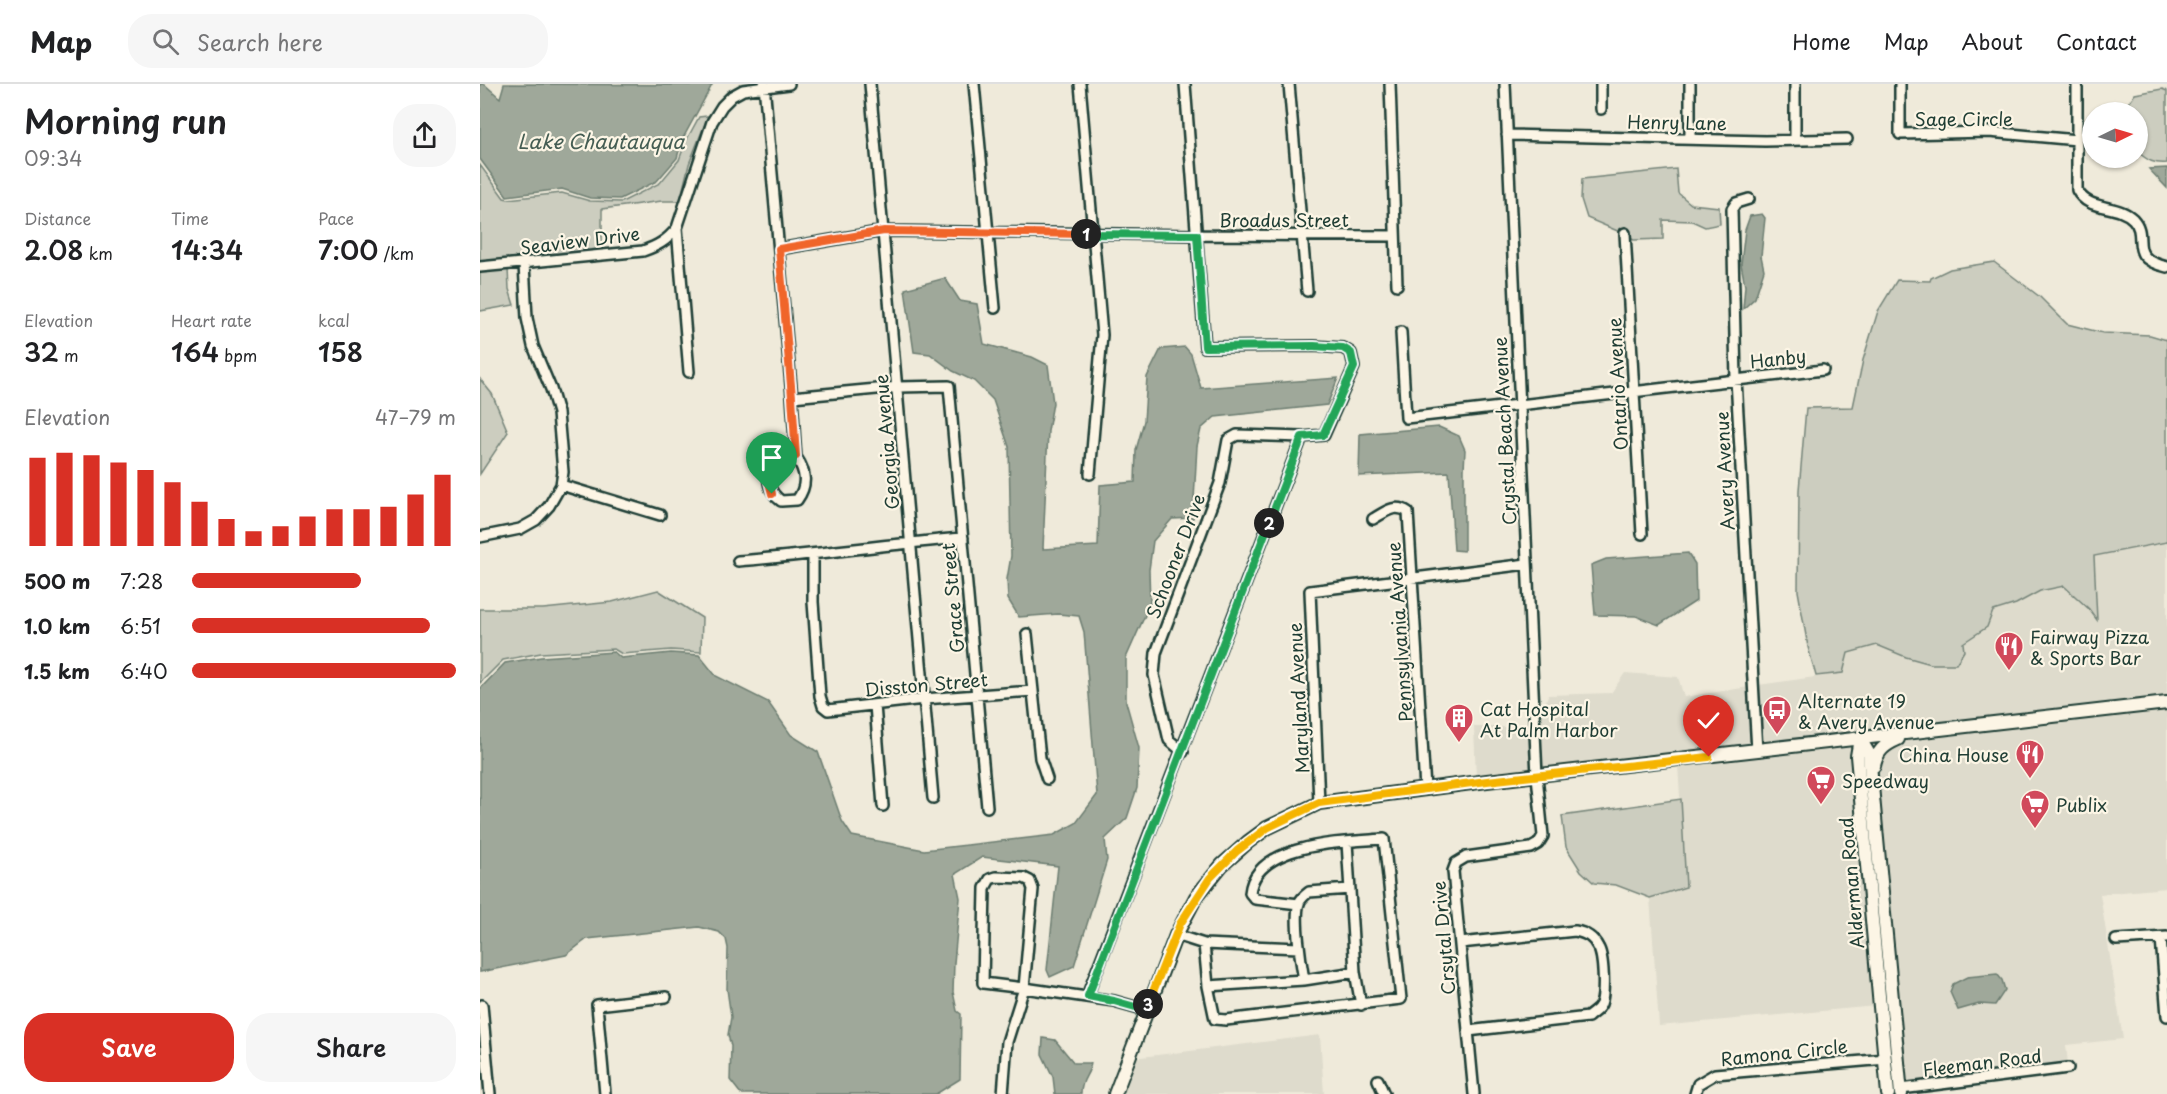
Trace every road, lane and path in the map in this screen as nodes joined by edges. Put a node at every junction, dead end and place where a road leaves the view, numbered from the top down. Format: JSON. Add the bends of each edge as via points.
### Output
{"nodes":[{"id":1,"x":789,"y":84,"type":"edge"},
{"id":2,"x":870,"y":84,"type":"edge"},
{"id":3,"x":974,"y":84,"type":"edge"},
{"id":4,"x":1080,"y":84,"type":"edge"},
{"id":5,"x":1185,"y":84,"type":"edge"},
{"id":6,"x":1289,"y":84,"type":"edge"},
{"id":7,"x":1390,"y":84,"type":"edge"},
{"id":8,"x":1505,"y":84,"type":"edge"},
{"id":9,"x":1601,"y":84,"type":"edge"},
{"id":10,"x":1690,"y":84,"type":"edge"},
{"id":11,"x":1795,"y":84,"type":"edge"},
{"id":12,"x":1900,"y":84,"type":"edge"},
{"id":13,"x":2077,"y":84,"type":"edge"},
{"id":14,"x":764,"y":85,"type":"edge"},
{"id":15,"x":1601,"y":109,"type":"dead end"},
{"id":16,"x":1507,"y":135,"type":"junction"},
{"id":17,"x":1690,"y":139,"type":"junction"},
{"id":18,"x":1795,"y":139,"type":"junction"},
{"id":19,"x":1847,"y":139,"type":"dead end"},
{"id":20,"x":2077,"y":140,"type":"junction"},
{"id":21,"x":1749,"y":199,"type":"dead end"},
{"id":22,"x":677,"y":228,"type":"junction"},
{"id":23,"x":884,"y":231,"type":"junction"},
{"id":24,"x":989,"y":232,"type":"junction"},
{"id":25,"x":1625,"y":233,"type":"dead end"},
{"id":26,"x":1092,"y":234,"type":"junction"},
{"id":27,"x":1197,"y":235,"type":"junction"},
{"id":28,"x":1303,"y":236,"type":"junction"},
{"id":29,"x":1395,"y":236,"type":"junction"},
{"id":30,"x":779,"y":249,"type":"junction"},
{"id":31,"x":524,"y":264,"type":"junction"},
{"id":32,"x":480,"y":267,"type":"edge"},
{"id":33,"x":2167,"y":267,"type":"edge"},
{"id":34,"x":1397,"y":285,"type":"dead end"},
{"id":35,"x":1307,"y":291,"type":"dead end"},
{"id":36,"x":995,"y":308,"type":"dead end"},
{"id":37,"x":1401,"y":332,"type":"dead end"},
{"id":38,"x":1823,"y":370,"type":"dead end"},
{"id":39,"x":689,"y":372,"type":"dead end"},
{"id":40,"x":1736,"y":379,"type":"junction"},
{"id":41,"x":898,"y":387,"type":"junction"},
{"id":42,"x":1635,"y":391,"type":"junction"},
{"id":43,"x":792,"y":397,"type":"junction"},
{"id":44,"x":1520,"y":405,"type":"junction"},
{"id":45,"x":1302,"y":437,"type":"junction"},
{"id":46,"x":796,"y":456,"type":"junction"},
{"id":47,"x":1090,"y":474,"type":"dead end"},
{"id":48,"x":561,"y":485,"type":"junction"},
{"id":49,"x":660,"y":515,"type":"dead end"},
{"id":50,"x":1373,"y":519,"type":"dead end"},
{"id":51,"x":1642,"y":534,"type":"dead end"},
{"id":52,"x":480,"y":537,"type":"edge"},
{"id":53,"x":963,"y":538,"type":"junction"},
{"id":54,"x":911,"y":542,"type":"junction"},
{"id":55,"x":813,"y":555,"type":"junction"},
{"id":56,"x":738,"y":561,"type":"dead end"},
{"id":57,"x":1527,"y":564,"type":"junction"},
{"id":58,"x":1413,"y":577,"type":"junction"},
{"id":59,"x":1027,"y":634,"type":"dead end"},
{"id":60,"x":1033,"y":691,"type":"junction"},
{"id":61,"x":977,"y":696,"type":"junction"},
{"id":62,"x":924,"y":699,"type":"junction"},
{"id":63,"x":2167,"y":703,"type":"edge"},
{"id":64,"x":875,"y":705,"type":"junction"},
{"id":65,"x":1913,"y":733,"type":"junction"},
{"id":66,"x":1860,"y":739,"type":"junction"},
{"id":67,"x":1756,"y":751,"type":"junction"},
{"id":68,"x":1183,"y":752,"type":"junction"},
{"id":69,"x":1537,"y":776,"type":"junction"},
{"id":70,"x":1872,"y":777,"type":"junction"},
{"id":71,"x":1047,"y":779,"type":"dead end"},
{"id":72,"x":1425,"y":789,"type":"junction"},
{"id":73,"x":933,"y":798,"type":"dead end"},
{"id":74,"x":1319,"y":803,"type":"junction"},
{"id":75,"x":883,"y":806,"type":"dead end"},
{"id":76,"x":987,"y":807,"type":"dead end"},
{"id":77,"x":1347,"y":842,"type":"junction"},
{"id":78,"x":1350,"y":890,"type":"junction"},
{"id":79,"x":1299,"y":904,"type":"junction"},
{"id":80,"x":1176,"y":935,"type":"junction"},
{"id":81,"x":2164,"y":937,"type":"edge"},
{"id":82,"x":2116,"y":940,"type":"dead end"},
{"id":83,"x":1460,"y":943,"type":"junction"},
{"id":84,"x":1204,"y":944,"type":"junction"},
{"id":85,"x":1299,"y":948,"type":"junction"},
{"id":86,"x":1355,"y":972,"type":"junction"},
{"id":87,"x":1304,"y":980,"type":"junction"},
{"id":88,"x":1208,"y":986,"type":"junction"},
{"id":89,"x":1024,"y":988,"type":"junction"},
{"id":90,"x":666,"y":996,"type":"dead end"},
{"id":91,"x":1088,"y":996,"type":"junction"},
{"id":92,"x":482,"y":1005,"type":"dead end"},
{"id":93,"x":1361,"y":1005,"type":"junction"},
{"id":94,"x":1146,"y":1010,"type":"junction"},
{"id":95,"x":2167,"y":1016,"type":"edge"},
{"id":96,"x":1468,"y":1031,"type":"junction"},
{"id":97,"x":1886,"y":1059,"type":"junction"},
{"id":98,"x":2068,"y":1068,"type":"dead end"},
{"id":99,"x":1378,"y":1080,"type":"dead end"},
{"id":100,"x":1901,"y":1091,"type":"edge"},
{"id":101,"x":490,"y":1094,"type":"edge"},
{"id":102,"x":605,"y":1094,"type":"edge"},
{"id":103,"x":1003,"y":1094,"type":"edge"},
{"id":104,"x":1115,"y":1094,"type":"edge"},
{"id":105,"x":1384,"y":1094,"type":"edge"},
{"id":106,"x":1474,"y":1094,"type":"edge"},
{"id":107,"x":1695,"y":1094,"type":"edge"},
{"id":108,"x":1888,"y":1094,"type":"edge"}],
"edges":[{"from":1,"to":14,"type":"street"},
{"from":2,"to":23,"type":"street","name":"Georgia Avenue"},
{"from":3,"to":24,"type":"street"},
{"from":4,"to":26,"type":"street"},
{"from":5,"to":27,"type":"street"},
{"from":6,"to":28,"type":"street"},
{"from":7,"to":29,"type":"street"},
{"from":8,"to":16,"type":"street","name":"Crystal Beach Avenue"},
{"from":9,"to":15,"type":"street"},
{"from":10,"to":17,"type":"street"},
{"from":11,"to":18,"type":"street"},
{"from":12,"to":20,"type":"street","name":"Sage Circle","via":[[1900,134],[1989,132]]},
{"from":13,"to":20,"type":"street"},
{"from":14,"to":22,"type":"street","via":[[732,96],[712,122]]},
{"from":14,"to":30,"type":"street"},
{"from":16,"to":17,"type":"street","name":"Henry Lane"},
{"from":16,"to":44,"type":"street","name":"Crystal Beach Avenue"},
{"from":17,"to":18,"type":"street","name":"Henry Lane"},
{"from":18,"to":19,"type":"street","name":"Henry Lane"},
{"from":20,"to":33,"type":"street","via":[[2080,197],[2130,216],[2137,226],[2146,259]]},
{"from":21,"to":40,"type":"street","name":"Avery Avenue","via":[[1736,203],[1732,209]]},
{"from":22,"to":31,"type":"street","name":"Seaview Drive","via":[[668,239],[643,251]]},
{"from":22,"to":39,"type":"street"},
{"from":23,"to":24,"type":"street","name":"Broadus Street"},
{"from":23,"to":30,"type":"street","name":"Broadus Street"},
{"from":23,"to":41,"type":"street","name":"Georgia Avenue"},
{"from":24,"to":26,"type":"street","name":"Broadus Street"},
{"from":24,"to":36,"type":"street"},
{"from":25,"to":42,"type":"street","name":"Ontario Avenue"},
{"from":26,"to":27,"type":"street","name":"Broadus Street"},
{"from":26,"to":47,"type":"street","via":[[1102,335]]},
{"from":27,"to":28,"type":"street","name":"Broadus Street"},
{"from":27,"to":45,"type":"street","via":[[1205,347],[1314,346],[1343,348],[1351,353],[1354,367],[1323,435]]},
{"from":28,"to":29,"type":"street","name":"Broadus Street"},
{"from":28,"to":35,"type":"street"},
{"from":29,"to":34,"type":"street"},
{"from":30,"to":43,"type":"street"},
{"from":31,"to":32,"type":"street","name":"Seaview Drive"},
{"from":31,"to":48,"type":"street","via":[[533,346],[558,413]]},
{"from":37,"to":44,"type":"street","via":[[1406,418]]},
{"from":38,"to":40,"type":"street","name":"Hanby"},
{"from":40,"to":42,"type":"street","name":"Hanby"},
{"from":40,"to":67,"type":"street","name":"Avery Avenue"},
{"from":41,"to":43,"type":"street"},
{"from":41,"to":53,"type":"street","name":"Grace Street","via":[[949,386]]},
{"from":41,"to":54,"type":"street","name":"Georgia Avenue"},
{"from":42,"to":44,"type":"street","name":"Hanby"},
{"from":42,"to":51,"type":"street","name":"Ontario Avenue"},
{"from":43,"to":46,"type":"street"},
{"from":44,"to":57,"type":"street","name":"Crystal Beach Avenue"},
{"from":45,"to":68,"type":"street"},
{"from":45,"to":68,"type":"street","name":"Schooner Drive","via":[[1237,435],[1228,440],[1220,483],[1154,663],[1169,740]]},
{"from":46,"to":46,"type":"street","via":[[804,471],[803,492],[797,500],[781,501],[772,494],[770,465]]},
{"from":48,"to":49,"type":"street"},
{"from":48,"to":52,"type":"street","via":[[536,520],[520,529]]},
{"from":50,"to":58,"type":"street","name":"Pennsylvania Avenue","via":[[1393,508],[1408,512]]},
{"from":53,"to":54,"type":"street"},
{"from":53,"to":61,"type":"street","name":"Grace Street"},
{"from":54,"to":55,"type":"street"},
{"from":54,"to":62,"type":"street","name":"Georgia Avenue"},
{"from":55,"to":56,"type":"street"},
{"from":55,"to":64,"type":"street","name":"Disston Street","via":[[823,706],[828,710]]},
{"from":57,"to":58,"type":"street"},
{"from":57,"to":69,"type":"street","name":"Crystal Beach Avenue"},
{"from":58,"to":72,"type":"street","name":"Pennsylvania Avenue"},
{"from":58,"to":74,"type":"street","name":"Maryland Avenue","via":[[1310,591]]},
{"from":59,"to":60,"type":"street"},
{"from":60,"to":61,"type":"street","name":"Disston Street"},
{"from":60,"to":71,"type":"street","via":[[1040,758]]},
{"from":61,"to":62,"type":"street","name":"Disston Street"},
{"from":61,"to":76,"type":"street","name":"Grace Street"},
{"from":62,"to":64,"type":"street","name":"Disston Street"},
{"from":62,"to":73,"type":"street","name":"Georgia Avenue"},
{"from":63,"to":65,"type":"main road"},
{"from":64,"to":75,"type":"street"},
{"from":65,"to":66,"type":"main road"},
{"from":65,"to":70,"type":"main road","via":[[1879,751]]},
{"from":66,"to":67,"type":"main road"},
{"from":66,"to":70,"type":"main road","name":"Alderman Road","via":[[1869,754]]},
{"from":66,"to":97,"type":"main road","name":"Alderman Road","via":[[1857,756]]},
{"from":67,"to":69,"type":"main road"},
{"from":68,"to":91,"type":"street"},
{"from":69,"to":72,"type":"main road"},
{"from":69,"to":83,"type":"street","name":"Crsytal Drive","via":[[1543,836],[1538,844],[1456,862],[1453,871]]},
{"from":70,"to":100,"type":"main road","name":"Alderman Road"},
{"from":72,"to":74,"type":"main road"},
{"from":74,"to":80,"type":"main road","via":[[1267,828],[1237,851],[1210,878]]},
{"from":77,"to":78,"type":"street"},
{"from":77,"to":79,"type":"street","via":[[1304,848],[1275,858],[1257,873],[1250,893],[1255,898]]},
{"from":77,"to":93,"type":"street","via":[[1384,839],[1401,999]]},
{"from":78,"to":79,"type":"street","via":[[1309,892]]},
{"from":78,"to":86,"type":"street"},
{"from":79,"to":85,"type":"street"},
{"from":80,"to":84,"type":"street"},
{"from":80,"to":94,"type":"main road"},
{"from":81,"to":82,"type":"street"},
{"from":81,"to":95,"type":"street"},
{"from":83,"to":96,"type":"street","name":"Crsytal Drive"},
{"from":83,"to":96,"type":"street","via":[[1575,931],[1589,936],[1600,949],[1600,1004],[1588,1017]]},
{"from":84,"to":85,"type":"street"},
{"from":84,"to":88,"type":"street"},
{"from":85,"to":87,"type":"street"},
{"from":86,"to":87,"type":"street"},
{"from":86,"to":93,"type":"street"},
{"from":87,"to":88,"type":"street"},
{"from":88,"to":93,"type":"street","via":[[1215,1018],[1226,1020]]},
{"from":89,"to":89,"type":"street","via":[[1033,889],[1024,878],[990,879],[985,888],[983,983]]},
{"from":89,"to":91,"type":"street"},
{"from":89,"to":103,"type":"street","via":[[1007,1042]]},
{"from":90,"to":102,"type":"street","via":[[597,1005]]},
{"from":91,"to":94,"type":"street"},
{"from":92,"to":101,"type":"street"},
{"from":94,"to":104,"type":"main road"},
{"from":96,"to":106,"type":"street","name":"Crsytal Drive"},
{"from":97,"to":107,"type":"street","name":"Ramona Circle","via":[[1714,1074],[1698,1084]]},
{"from":97,"to":108,"type":"main road","name":"Alderman Road"},
{"from":98,"to":100,"type":"street","name":"Fleeman Road"},
{"from":99,"to":105,"type":"street"}]}
